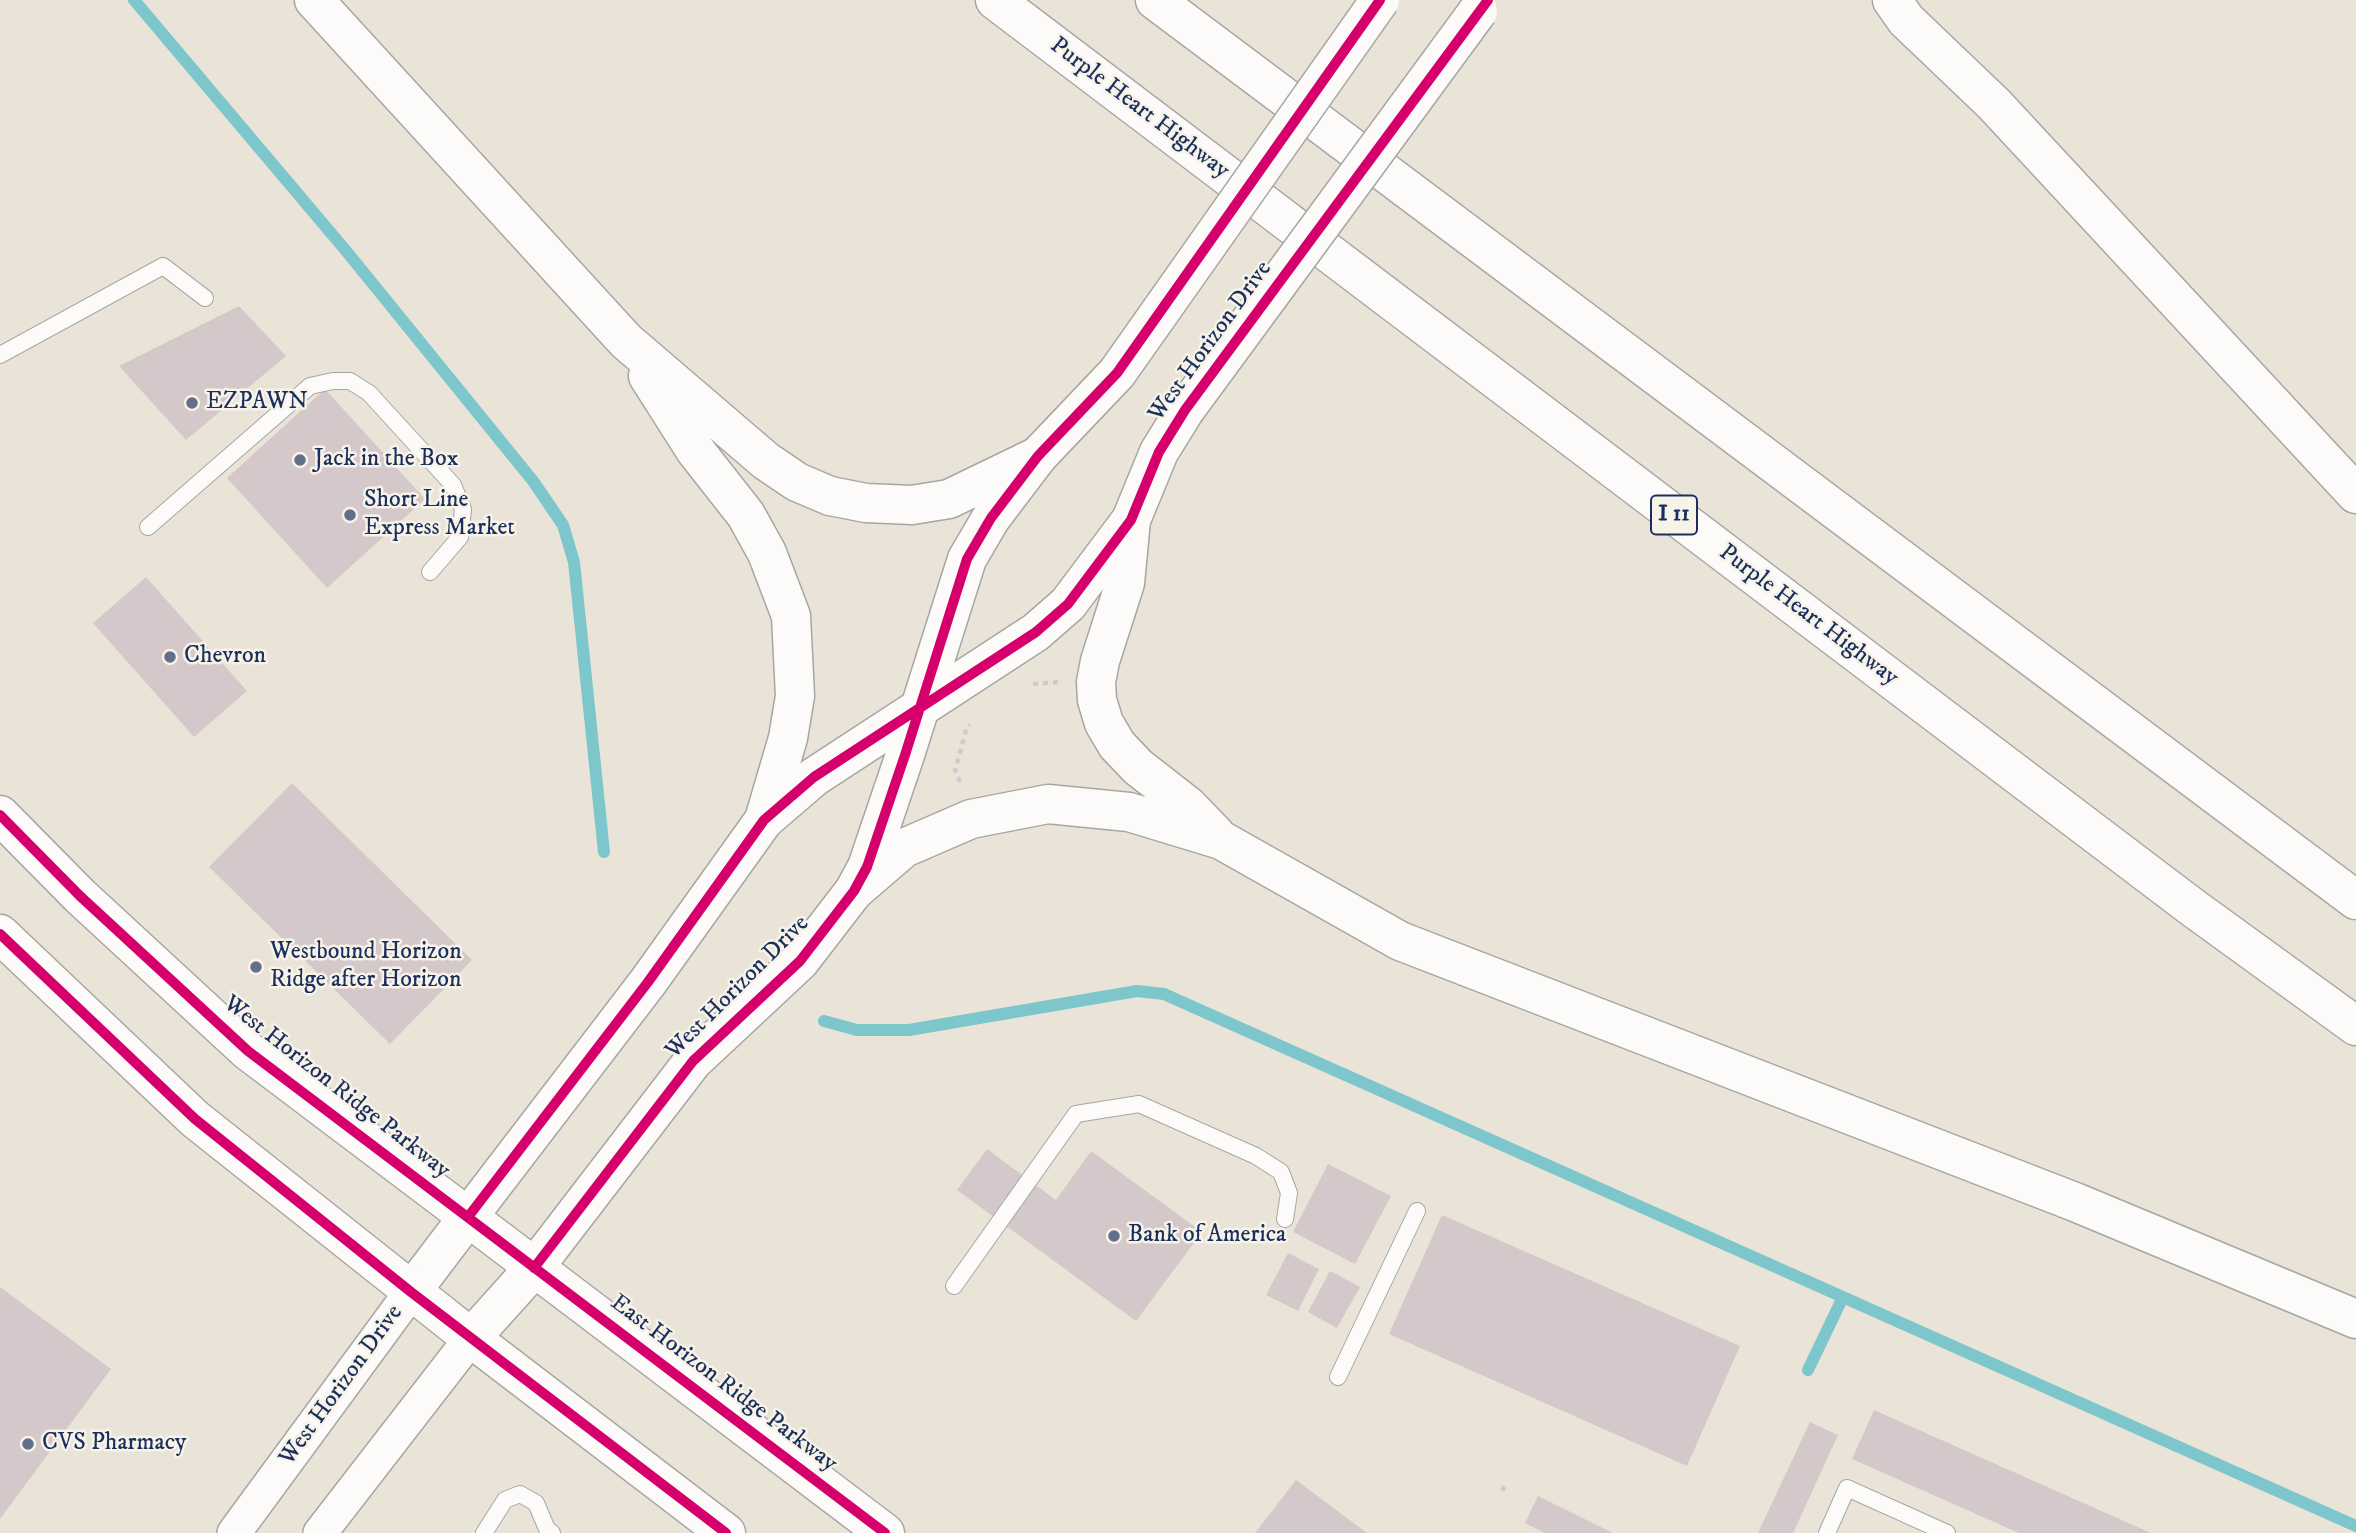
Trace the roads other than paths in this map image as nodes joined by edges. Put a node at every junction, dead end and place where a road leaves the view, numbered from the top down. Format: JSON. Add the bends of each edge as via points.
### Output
{"nodes":[{"id":1,"x":314,"y":0,"type":"edge"},
{"id":2,"x":995,"y":0,"type":"edge"},
{"id":3,"x":1155,"y":0,"type":"edge"},
{"id":4,"x":1380,"y":0,"type":"edge"},
{"id":5,"x":1483,"y":6,"type":"edge"},
{"id":6,"x":1891,"y":6,"type":"edge"},
{"id":7,"x":205,"y":298,"type":"dead end"},
{"id":8,"x":626,"y":341,"type":"junction"},
{"id":9,"x":0,"y":355,"type":"edge"},
{"id":10,"x":1038,"y":456,"type":"junction"},
{"id":11,"x":2356,"y":494,"type":"edge"},
{"id":12,"x":1131,"y":520,"type":"junction"},
{"id":13,"x":148,"y":527,"type":"dead end"},
{"id":14,"x":430,"y":572,"type":"dead end"},
{"id":15,"x":919,"y":710,"type":"junction"},
{"id":16,"x":0,"y":815,"type":"edge"},
{"id":17,"x":764,"y":820,"type":"junction"},
{"id":18,"x":1221,"y":840,"type":"junction"},
{"id":19,"x":854,"y":891,"type":"junction"},
{"id":20,"x":2356,"y":900,"type":"edge"},
{"id":21,"x":0,"y":934,"type":"edge"},
{"id":22,"x":2356,"y":1026,"type":"edge"},
{"id":23,"x":1417,"y":1211,"type":"dead end"},
{"id":24,"x":468,"y":1217,"type":"junction"},
{"id":25,"x":1284,"y":1219,"type":"dead end"},
{"id":26,"x":534,"y":1268,"type":"junction"},
{"id":27,"x":954,"y":1286,"type":"dead end"},
{"id":28,"x":411,"y":1292,"type":"junction"},
{"id":29,"x":2356,"y":1319,"type":"edge"},
{"id":30,"x":471,"y":1338,"type":"junction"},
{"id":31,"x":1338,"y":1377,"type":"dead end"},
{"id":32,"x":234,"y":1533,"type":"edge"},
{"id":33,"x":320,"y":1533,"type":"edge"},
{"id":34,"x":484,"y":1533,"type":"edge"},
{"id":35,"x":552,"y":1533,"type":"edge"},
{"id":36,"x":726,"y":1533,"type":"edge"},
{"id":37,"x":885,"y":1533,"type":"edge"},
{"id":38,"x":1827,"y":1533,"type":"edge"},
{"id":39,"x":1947,"y":1533,"type":"edge"}],
"edges":[{"from":1,"to":8,"type":"main road"},
{"from":2,"to":22,"type":"main road","name":"Purple Heart Highway","number":"I 11","via":[[2192,907]]},
{"from":3,"to":20,"type":"main road"},
{"from":4,"to":10,"type":"main road","name":"West Horizon Drive","bridge":true,"via":[[1117,373]]},
{"from":5,"to":12,"type":"main road","name":"West Horizon Drive","bridge":true,"via":[[1185,410],[1159,452]]},
{"from":6,"to":11,"type":"main road","via":[[1994,104]]},
{"from":7,"to":9,"type":"lane","via":[[163,266]]},
{"from":8,"to":10,"type":"main road","via":[[766,461],[797,482],[830,496],[912,505],[949,499]]},
{"from":8,"to":17,"type":"main road","via":[[695,450],[746,515],[767,553],[791,615],[795,695],[788,738]]},
{"from":10,"to":15,"type":"main road","name":"West Horizon Drive","via":[[991,518],[967,559]]},
{"from":12,"to":15,"type":"main road","name":"West Horizon Drive","via":[[1068,604],[1035,632]]},
{"from":12,"to":18,"type":"main road","via":[[1125,583],[1096,682],[1104,723],[1116,745]]},
{"from":13,"to":14,"type":"lane","via":[[310,386],[350,381],[369,393],[453,485],[463,509],[460,537]]},
{"from":15,"to":17,"type":"main road","name":"West Horizon Drive","via":[[814,777]]},
{"from":15,"to":19,"type":"main road","name":"West Horizon Drive","via":[[867,867]]},
{"from":16,"to":24,"type":"main road","name":"West Horizon Ridge Parkway","via":[[80,896],[248,1051]]},
{"from":17,"to":24,"type":"main road","name":"West Horizon Drive","via":[[648,982]]},
{"from":18,"to":19,"type":"main road","via":[[1129,812],[1090,806],[1034,806],[971,819],[930,835],[904,848]]},
{"from":18,"to":29,"type":"main road","via":[[1400,941],[2075,1202]]},
{"from":19,"to":26,"type":"main road","name":"West Horizon Drive","via":[[800,961],[693,1061]]},
{"from":21,"to":28,"type":"main road","via":[[195,1119]]},
{"from":23,"to":31,"type":"lane"},
{"from":24,"to":26,"type":"main road","name":"West Horizon Ridge Parkway"},
{"from":24,"to":28,"type":"main road","name":"West Horizon Drive"},
{"from":25,"to":27,"type":"lane","via":[[1289,1193],[1281,1172],[1256,1156],[1139,1104],[1076,1114]]},
{"from":26,"to":30,"type":"main road","name":"West Horizon Drive"},
{"from":26,"to":37,"type":"main road","name":"East Horizon Ridge Parkway"},
{"from":28,"to":30,"type":"main road"},
{"from":28,"to":32,"type":"street","name":"West Horizon Drive"},
{"from":30,"to":33,"type":"street","name":"West Horizon Drive"},
{"from":30,"to":36,"type":"main road"},
{"from":34,"to":35,"type":"lane","via":[[505,1500],[520,1494],[536,1503]]},
{"from":38,"to":39,"type":"lane","via":[[1847,1488]]}]}
